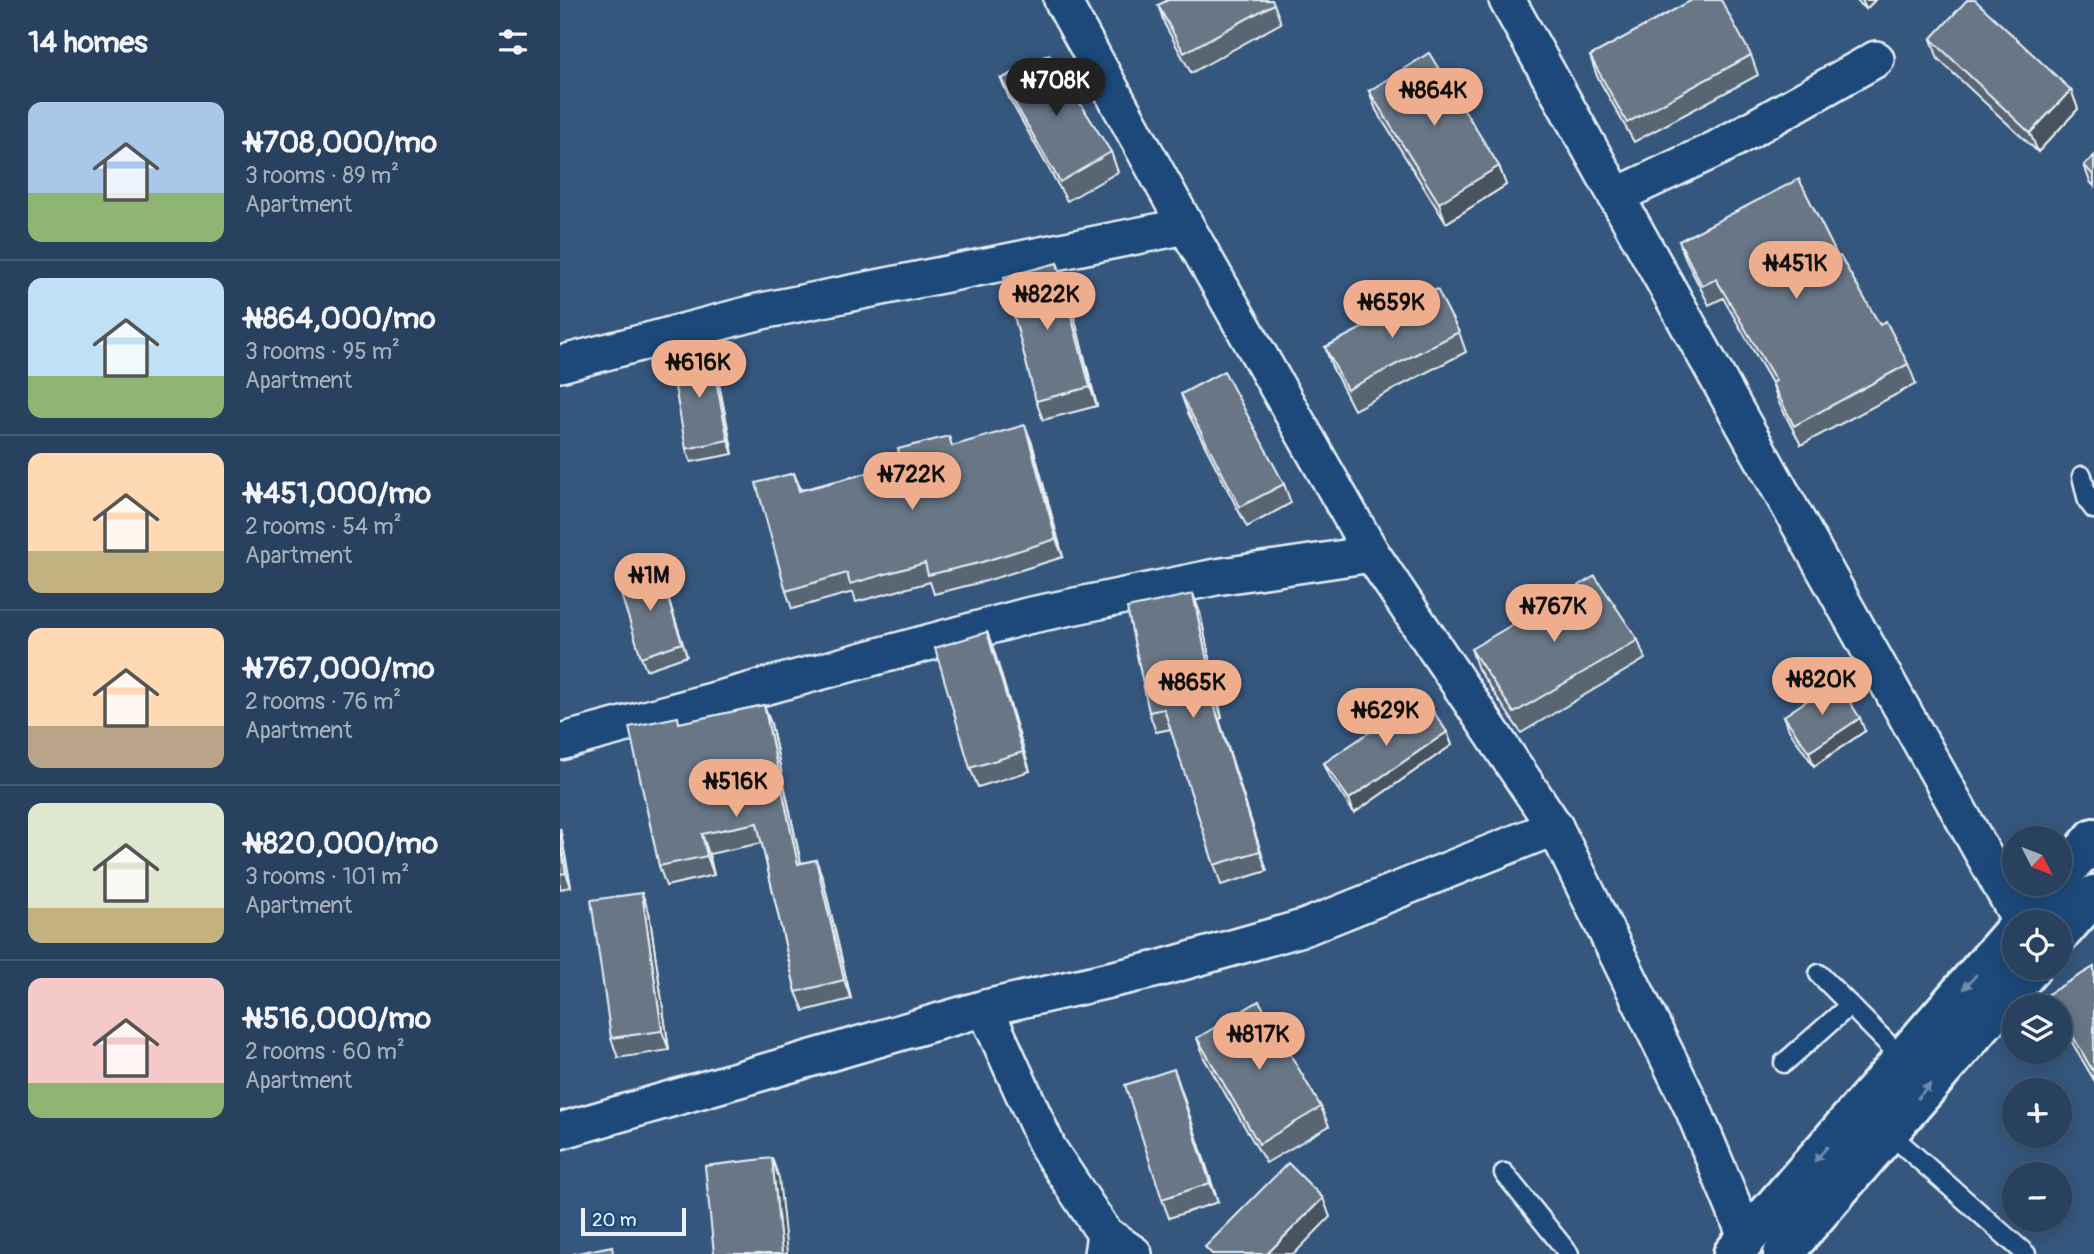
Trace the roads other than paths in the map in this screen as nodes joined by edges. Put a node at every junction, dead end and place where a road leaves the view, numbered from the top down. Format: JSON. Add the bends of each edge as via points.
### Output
{"nodes":[{"id":1,"x":1062,"y":0,"type":"edge"},
{"id":2,"x":1507,"y":0,"type":"edge"},
{"id":3,"x":1876,"y":59,"type":"dead end"},
{"id":4,"x":1616,"y":196,"type":"junction"},
{"id":5,"x":1186,"y":226,"type":"junction"},
{"id":6,"x":560,"y":365,"type":"edge"},
{"id":7,"x":2082,"y":476,"type":"dead end"},
{"id":8,"x":2094,"y":509,"type":"edge"},
{"id":9,"x":1372,"y":554,"type":"junction"},
{"id":10,"x":560,"y":742,"type":"edge"},
{"id":11,"x":1555,"y":827,"type":"junction"},
{"id":12,"x":2094,"y":838,"type":"edge"},
{"id":13,"x":2072,"y":864,"type":"edge"},
{"id":14,"x":2094,"y":895,"type":"edge"},
{"id":15,"x":2044,"y":896,"type":"edge"},
{"id":16,"x":2014,"y":910,"type":"edge"},
{"id":17,"x":2032,"y":910,"type":"edge"},
{"id":18,"x":2072,"y":920,"type":"edge"},
{"id":19,"x":2002,"y":945,"type":"edge"},
{"id":20,"x":1819,"y":974,"type":"dead end"},
{"id":21,"x":2021,"y":980,"type":"edge"},
{"id":22,"x":1850,"y":1004,"type":"junction"},
{"id":23,"x":985,"y":1008,"type":"junction"},
{"id":24,"x":1903,"y":1059,"type":"junction"},
{"id":25,"x":1784,"y":1063,"type":"dead end"},
{"id":26,"x":560,"y":1131,"type":"edge"},
{"id":27,"x":1888,"y":1132,"type":"junction"},
{"id":28,"x":1504,"y":1173,"type":"dead end"},
{"id":29,"x":1103,"y":1244,"type":"edge"},
{"id":30,"x":1740,"y":1247,"type":"edge"},
{"id":31,"x":1134,"y":1254,"type":"edge"},
{"id":32,"x":1569,"y":1254,"type":"edge"},
{"id":33,"x":1783,"y":1254,"type":"edge"},
{"id":34,"x":2026,"y":1254,"type":"edge"}],
"edges":[{"from":1,"to":5,"type":"street"},
{"from":2,"to":4,"type":"street"},
{"from":3,"to":4,"type":"street","via":[[1718,148]]},
{"from":4,"to":16,"type":"street"},
{"from":5,"to":6,"type":"street","via":[[762,311]]},
{"from":5,"to":9,"type":"street"},
{"from":7,"to":8,"type":"lane"},
{"from":9,"to":10,"type":"street","via":[[1216,577],[1027,616]]},
{"from":9,"to":11,"type":"street"},
{"from":11,"to":23,"type":"street","via":[[1306,927],[1158,969]]},
{"from":11,"to":30,"type":"street","via":[[1693,1109]]},
{"from":12,"to":13,"type":"street"},
{"from":14,"to":18,"type":"street"},
{"from":15,"to":17,"type":"street"},
{"from":19,"to":24,"type":"street","one_way":true},
{"from":20,"to":22,"type":"lane"},
{"from":27,"to":21,"type":"street","one_way":true},
{"from":22,"to":24,"type":"lane"},
{"from":22,"to":25,"type":"lane"},
{"from":23,"to":26,"type":"street"},
{"from":23,"to":29,"type":"street","via":[[1048,1149]]},
{"from":24,"to":30,"type":"street","one_way":true},
{"from":27,"to":33,"type":"street"},
{"from":27,"to":34,"type":"lane"},
{"from":28,"to":32,"type":"lane"},
{"from":29,"to":31,"type":"street"}]}
